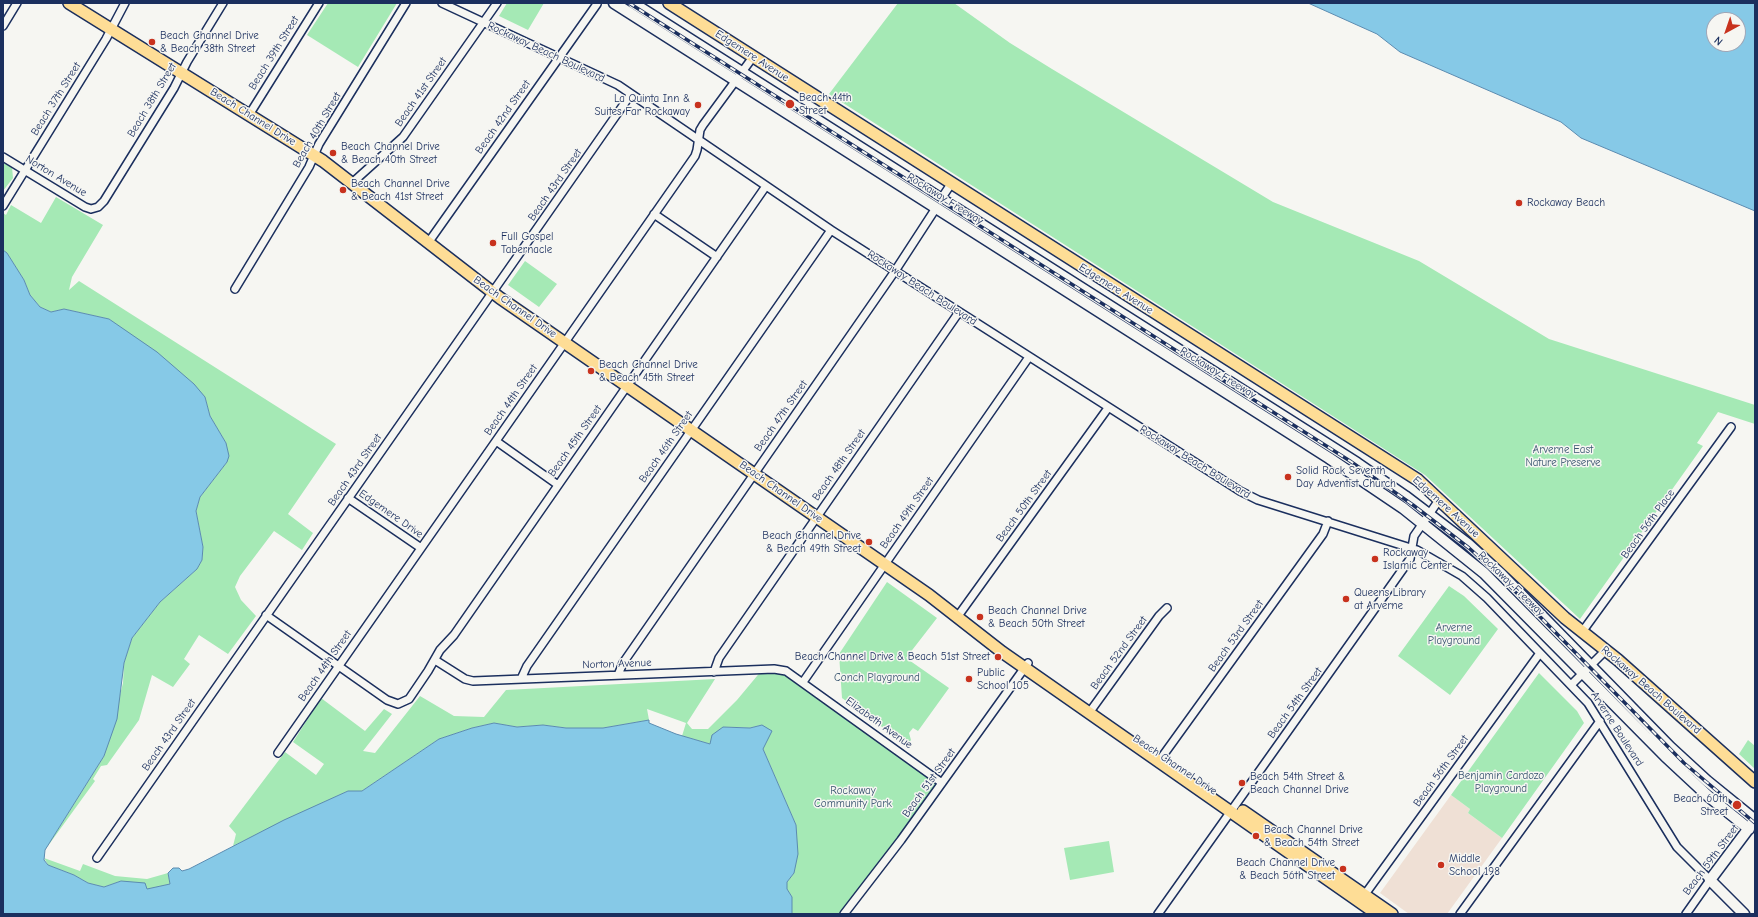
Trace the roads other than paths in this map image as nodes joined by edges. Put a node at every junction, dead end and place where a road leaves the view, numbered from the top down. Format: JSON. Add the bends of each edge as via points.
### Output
{"nodes":[{"id":1,"x":17,"y":3,"type":"edge"},
{"id":2,"x":69,"y":3,"type":"edge"},
{"id":3,"x":125,"y":3,"type":"edge"},
{"id":4,"x":223,"y":3,"type":"edge"},
{"id":5,"x":319,"y":3,"type":"edge"},
{"id":6,"x":406,"y":3,"type":"edge"},
{"id":7,"x":442,"y":3,"type":"edge"},
{"id":8,"x":497,"y":3,"type":"edge"},
{"id":9,"x":614,"y":3,"type":"edge"},
{"id":10,"x":633,"y":3,"type":"edge"},
{"id":11,"x":668,"y":3,"type":"edge"},
{"id":12,"x":597,"y":4,"type":"dead end"},
{"id":13,"x":484,"y":22,"type":"junction"},
{"id":14,"x":3,"y":26,"type":"edge"},
{"id":15,"x":111,"y":29,"type":"junction"},
{"id":16,"x":558,"y":57,"type":"junction"},
{"id":17,"x":753,"y":57,"type":"junction"},
{"id":18,"x":181,"y":73,"type":"junction"},
{"id":19,"x":739,"y":76,"type":"junction"},
{"id":20,"x":631,"y":94,"type":"junction"},
{"id":21,"x":249,"y":115,"type":"junction"},
{"id":22,"x":699,"y":140,"type":"junction"},
{"id":23,"x":314,"y":155,"type":"junction"},
{"id":24,"x":3,"y":157,"type":"edge"},
{"id":25,"x":25,"y":171,"type":"junction"},
{"id":26,"x":352,"y":183,"type":"junction"},
{"id":27,"x":951,"y":184,"type":"junction"},
{"id":28,"x":766,"y":186,"type":"junction"},
{"id":29,"x":942,"y":199,"type":"junction"},
{"id":30,"x":3,"y":206,"type":"edge"},
{"id":31,"x":98,"y":207,"type":"joint"},
{"id":32,"x":936,"y":208,"type":"junction"},
{"id":33,"x":654,"y":214,"type":"junction"},
{"id":34,"x":831,"y":230,"type":"junction"},
{"id":35,"x":428,"y":243,"type":"junction"},
{"id":36,"x":718,"y":257,"type":"junction"},
{"id":37,"x":895,"y":271,"type":"junction"},
{"id":38,"x":235,"y":289,"type":"dead end"},
{"id":39,"x":493,"y":292,"type":"junction"},
{"id":40,"x":959,"y":312,"type":"junction"},
{"id":41,"x":564,"y":342,"type":"junction"},
{"id":42,"x":1029,"y":357,"type":"junction"},
{"id":43,"x":628,"y":386,"type":"junction"},
{"id":44,"x":1108,"y":408,"type":"junction"},
{"id":45,"x":1731,"y":427,"type":"dead end"},
{"id":46,"x":692,"y":430,"type":"junction"},
{"id":47,"x":496,"y":441,"type":"junction"},
{"id":48,"x":754,"y":473,"type":"junction"},
{"id":49,"x":558,"y":485,"type":"junction"},
{"id":50,"x":348,"y":498,"type":"junction"},
{"id":51,"x":1439,"y":500,"type":"junction"},
{"id":52,"x":1429,"y":514,"type":"junction"},
{"id":53,"x":817,"y":517,"type":"junction"},
{"id":54,"x":1328,"y":521,"type":"junction"},
{"id":55,"x":1423,"y":523,"type":"junction"},
{"id":56,"x":420,"y":548,"type":"junction"},
{"id":57,"x":1412,"y":548,"type":"junction"},
{"id":58,"x":885,"y":564,"type":"junction"},
{"id":59,"x":1545,"y":599,"type":"joint"},
{"id":60,"x":1168,"y":608,"type":"dead end"},
{"id":61,"x":266,"y":615,"type":"junction"},
{"id":62,"x":958,"y":616,"type":"junction"},
{"id":63,"x":1582,"y":632,"type":"junction"},
{"id":64,"x":1606,"y":650,"type":"junction"},
{"id":65,"x":1540,"y":652,"type":"junction"},
{"id":66,"x":435,"y":660,"type":"junction"},
{"id":67,"x":1026,"y":665,"type":"junction"},
{"id":68,"x":1591,"y":665,"type":"junction"},
{"id":69,"x":339,"y":666,"type":"junction"},
{"id":70,"x":714,"y":672,"type":"junction"},
{"id":71,"x":1583,"y":673,"type":"junction"},
{"id":72,"x":618,"y":675,"type":"junction"},
{"id":73,"x":521,"y":679,"type":"junction"},
{"id":74,"x":802,"y":682,"type":"junction"},
{"id":75,"x":1571,"y":685,"type":"junction"},
{"id":76,"x":1091,"y":711,"type":"junction"},
{"id":77,"x":1600,"y":721,"type":"junction"},
{"id":78,"x":278,"y":753,"type":"dead end"},
{"id":79,"x":1161,"y":759,"type":"junction"},
{"id":80,"x":1755,"y":782,"type":"edge"},
{"id":81,"x":942,"y":783,"type":"junction"},
{"id":82,"x":1233,"y":809,"type":"junction"},
{"id":83,"x":1754,"y":824,"type":"edge"},
{"id":84,"x":96,"y":858,"type":"dead end"},
{"id":85,"x":1710,"y":880,"type":"junction"},
{"id":86,"x":1362,"y":898,"type":"junction"},
{"id":87,"x":844,"y":914,"type":"edge"},
{"id":88,"x":1158,"y":914,"type":"edge"},
{"id":89,"x":1377,"y":914,"type":"edge"},
{"id":90,"x":1392,"y":914,"type":"edge"},
{"id":91,"x":1460,"y":914,"type":"edge"},
{"id":92,"x":1686,"y":914,"type":"edge"},
{"id":93,"x":1744,"y":914,"type":"edge"}],
"edges":[{"from":1,"to":14,"type":"street"},
{"from":2,"to":15,"type":"main road","name":"Beach Channel Drive"},
{"from":3,"to":15,"type":"street","name":"Beach 37th Street"},
{"from":4,"to":18,"type":"street","name":"Beach 38th Street"},
{"from":5,"to":21,"type":"street","name":"Beach 39th Street"},
{"from":6,"to":23,"type":"street","name":"Beach 40th Street"},
{"from":7,"to":13,"type":"street","name":"Rockaway Beach Boulevard"},
{"from":8,"to":13,"type":"street","name":"Beach 41st Street"},
{"from":9,"to":19,"type":"street","name":"Rockaway Freeway"},
{"from":10,"to":19,"type":"street","name":"Rockaway Freeway"},
{"from":11,"to":17,"type":"main road","name":"Edgemere Avenue"},
{"from":12,"to":16,"type":"street","name":"Beach 42nd Street"},
{"from":13,"to":16,"type":"street","name":"Rockaway Beach Boulevard"},
{"from":13,"to":26,"type":"street","name":"Beach 41st Street","via":[[406,134]]},
{"from":15,"to":18,"type":"main road","name":"Beach Channel Drive"},
{"from":15,"to":25,"type":"street","name":"Beach 37th Street"},
{"from":16,"to":20,"type":"street","name":"Rockaway Beach Boulevard","via":[[618,85]]},
{"from":16,"to":35,"type":"street","name":"Beach 42nd Street"},
{"from":17,"to":19,"type":"street","name":"Beach 44th Street"},
{"from":17,"to":27,"type":"main road","name":"Edgemere Avenue"},
{"from":18,"to":21,"type":"main road","name":"Beach Channel Drive"},
{"from":18,"to":31,"type":"street","name":"Beach 38th Street"},
{"from":19,"to":22,"type":"street","name":"Beach 44th Street","via":[[703,125]]},
{"from":19,"to":29,"type":"street","name":"Rockaway Freeway"},
{"from":19,"to":32,"type":"street","name":"Rockaway Freeway"},
{"from":20,"to":22,"type":"street","name":"Rockaway Beach Boulevard"},
{"from":20,"to":39,"type":"street","name":"Beach 43rd Street"},
{"from":21,"to":23,"type":"main road","name":"Beach Channel Drive"},
{"from":22,"to":28,"type":"street","name":"Rockaway Beach Boulevard"},
{"from":22,"to":33,"type":"street","name":"Beach 44th Street","via":[[695,156]]},
{"from":23,"to":26,"type":"main road","name":"Beach Channel Drive"},
{"from":23,"to":38,"type":"street","name":"Beach 40th Street"},
{"from":24,"to":25,"type":"street","name":"Norton Avenue"},
{"from":25,"to":30,"type":"street","name":"Beach 37th Street"},
{"from":25,"to":31,"type":"street","name":"Norton Avenue","via":[[85,207]]},
{"from":26,"to":35,"type":"main road","name":"Beach Channel Drive"},
{"from":27,"to":29,"type":"street"},
{"from":27,"to":51,"type":"main road","name":"Edgemere Avenue","via":[[1414,478]]},
{"from":28,"to":34,"type":"street","name":"Rockaway Beach Boulevard"},
{"from":28,"to":36,"type":"street","name":"Beach 45th Street"},
{"from":29,"to":52,"type":"street","name":"Rockaway Freeway","via":[[1357,464]]},
{"from":32,"to":37,"type":"street","name":"Beach 47th Street"},
{"from":32,"to":55,"type":"street","name":"Rockaway Freeway","via":[[1349,471]]},
{"from":33,"to":36,"type":"street"},
{"from":33,"to":41,"type":"street","name":"Beach 44th Street"},
{"from":34,"to":37,"type":"street","name":"Rockaway Beach Boulevard"},
{"from":34,"to":46,"type":"street","name":"Beach 46th Street"},
{"from":35,"to":39,"type":"main road","name":"Beach Channel Drive"},
{"from":36,"to":43,"type":"street","name":"Beach 45th Street"},
{"from":37,"to":40,"type":"street","name":"Rockaway Beach Boulevard"},
{"from":37,"to":48,"type":"street","name":"Beach 47th Street"},
{"from":39,"to":41,"type":"main road","name":"Beach Channel Drive"},
{"from":39,"to":50,"type":"street","name":"Beach 43rd Street"},
{"from":40,"to":42,"type":"street","name":"Rockaway Beach Boulevard"},
{"from":40,"to":53,"type":"street","name":"Beach 48th Street"},
{"from":41,"to":43,"type":"main road","name":"Beach Channel Drive"},
{"from":41,"to":47,"type":"street","name":"Beach 44th Street"},
{"from":42,"to":44,"type":"street","name":"Rockaway Beach Boulevard"},
{"from":42,"to":58,"type":"street","name":"Beach 49th Street"},
{"from":43,"to":46,"type":"main road","name":"Beach Channel Drive"},
{"from":43,"to":49,"type":"street","name":"Beach 45th Street"},
{"from":44,"to":54,"type":"street","name":"Rockaway Beach Boulevard","via":[[1244,493],[1258,500]]},
{"from":44,"to":62,"type":"street","name":"Beach 50th Street"},
{"from":45,"to":63,"type":"street","name":"Beach 56th Place"},
{"from":46,"to":48,"type":"main road","name":"Beach Channel Drive"},
{"from":46,"to":73,"type":"street","name":"Beach 46th Street","via":[[527,666]]},
{"from":47,"to":49,"type":"street"},
{"from":47,"to":56,"type":"street","name":"Beach 44th Street"},
{"from":48,"to":53,"type":"main road","name":"Beach Channel Drive"},
{"from":48,"to":72,"type":"street","name":"Beach 47th Street","via":[[623,662]]},
{"from":49,"to":66,"type":"street","name":"Beach 45th Street"},
{"from":50,"to":56,"type":"street","name":"Edgemere Drive"},
{"from":50,"to":61,"type":"street","name":"Beach 43rd Street"},
{"from":51,"to":52,"type":"street","name":"Beach 54th Street"},
{"from":51,"to":59,"type":"main road","name":"Edgemere Avenue"},
{"from":52,"to":55,"type":"street","name":"Beach 54th Street"},
{"from":52,"to":68,"type":"street","name":"Rockaway Freeway","via":[[1501,574]]},
{"from":53,"to":58,"type":"main road","name":"Beach Channel Drive"},
{"from":53,"to":70,"type":"street","name":"Beach 48th Street","via":[[718,658]]},
{"from":54,"to":57,"type":"street","name":"Rockaway Beach Boulevard"},
{"from":54,"to":79,"type":"street","name":"Beach 53rd Street","via":[[1323,534]]},
{"from":55,"to":57,"type":"street","name":"Beach 54th Street","via":[[1414,536]]},
{"from":55,"to":71,"type":"street","name":"Rockaway Freeway","via":[[1494,582]]},
{"from":56,"to":69,"type":"street","name":"Beach 44th Street"},
{"from":57,"to":65,"type":"street","name":"Arverne Boulevard","via":[[1442,563],[1469,582]]},
{"from":57,"to":82,"type":"street","name":"Beach 54th Street","via":[[1410,558]]},
{"from":58,"to":62,"type":"main road","name":"Beach Channel Drive"},
{"from":58,"to":74,"type":"street","name":"Beach 49th Street"},
{"from":59,"to":63,"type":"main road","name":"Rockaway Beach Boulevard"},
{"from":60,"to":76,"type":"street","name":"Beach 52nd Street","via":[[1159,616]]},
{"from":61,"to":69,"type":"street"},
{"from":61,"to":84,"type":"street","name":"Beach 43rd Street"},
{"from":62,"to":67,"type":"main road","name":"Beach Channel Drive","via":[[990,643]]},
{"from":63,"to":64,"type":"main road","name":"Rockaway Beach Boulevard"},
{"from":64,"to":68,"type":"street"},
{"from":64,"to":80,"type":"main road","name":"Rockaway Beach Boulevard"},
{"from":65,"to":75,"type":"street","name":"Arverne Boulevard"},
{"from":65,"to":86,"type":"street","name":"Beach 56th Street"},
{"from":66,"to":69,"type":"street","name":"Beach 45th Street","via":[[411,696],[398,704],[387,700]]},
{"from":66,"to":73,"type":"street","name":"Norton Avenue","via":[[467,680]]},
{"from":67,"to":76,"type":"main road","name":"Beach Channel Drive"},
{"from":67,"to":81,"type":"street","name":"Beach 51st Street"},
{"from":68,"to":71,"type":"street"},
{"from":68,"to":83,"type":"street","name":"Rockaway Freeway","via":[[1675,751]]},
{"from":69,"to":78,"type":"street","name":"Beach 44th Street"},
{"from":70,"to":72,"type":"street","name":"Norton Avenue"},
{"from":70,"to":74,"type":"street","name":"Norton Avenue","via":[[778,669],[789,672]]},
{"from":71,"to":75,"type":"street"},
{"from":71,"to":83,"type":"street","name":"Rockaway Freeway","via":[[1680,771],[1721,807]]},
{"from":72,"to":73,"type":"street","name":"Norton Avenue"},
{"from":74,"to":81,"type":"street","name":"Elizabeth Avenue"},
{"from":75,"to":77,"type":"street","name":"Arverne Boulevard"},
{"from":76,"to":79,"type":"main road","name":"Beach Channel Drive"},
{"from":77,"to":85,"type":"street","name":"Arverne Boulevard","via":[[1674,843]]},
{"from":77,"to":91,"type":"street"},
{"from":79,"to":82,"type":"main road","name":"Beach Channel Drive"},
{"from":81,"to":87,"type":"street","name":"Beach 51st Street"},
{"from":82,"to":86,"type":"main road","name":"Beach Channel Drive"},
{"from":82,"to":88,"type":"street","name":"Beach 54th Street"},
{"from":83,"to":85,"type":"street","name":"Beach 59th Street"},
{"from":85,"to":92,"type":"street","name":"Beach 59th Street"},
{"from":85,"to":93,"type":"street","name":"Arverne Boulevard"},
{"from":86,"to":89,"type":"main road","name":"Beach Channel Drive"},
{"from":86,"to":90,"type":"main road","name":"Beach Channel Drive"}]}
